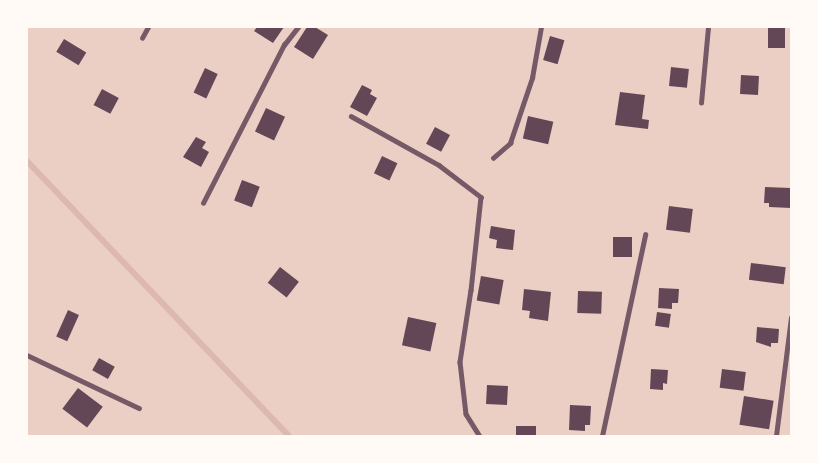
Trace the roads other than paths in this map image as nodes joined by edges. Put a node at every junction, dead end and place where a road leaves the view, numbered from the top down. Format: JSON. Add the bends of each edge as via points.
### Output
{"nodes":[{"id":1,"x":148,"y":27,"type":"edge"},
{"id":2,"x":298,"y":27,"type":"edge"},
{"id":3,"x":541,"y":27,"type":"edge"},
{"id":4,"x":708,"y":27,"type":"edge"},
{"id":5,"x":142,"y":38,"type":"dead end"},
{"id":6,"x":700,"y":103,"type":"dead end"},
{"id":7,"x":351,"y":116,"type":"dead end"},
{"id":8,"x":493,"y":158,"type":"dead end"},
{"id":9,"x":203,"y":203,"type":"dead end"},
{"id":10,"x":645,"y":235,"type":"dead end"},
{"id":11,"x":791,"y":318,"type":"edge"},
{"id":12,"x":27,"y":355,"type":"edge"},
{"id":13,"x":139,"y":408,"type":"dead end"},
{"id":14,"x":480,"y":436,"type":"edge"},
{"id":15,"x":602,"y":436,"type":"edge"},
{"id":16,"x":776,"y":436,"type":"edge"}],
"edges":[{"from":1,"to":5,"type":"lane"},
{"from":2,"to":9,"type":"lane","via":[[284,45]]},
{"from":3,"to":8,"type":"lane","via":[[532,78],[510,143]]},
{"from":4,"to":6,"type":"lane"},
{"from":7,"to":14,"type":"lane","via":[[439,165],[481,197],[460,362],[466,414]]},
{"from":10,"to":15,"type":"lane"},
{"from":11,"to":16,"type":"lane"},
{"from":12,"to":13,"type":"lane"}]}
